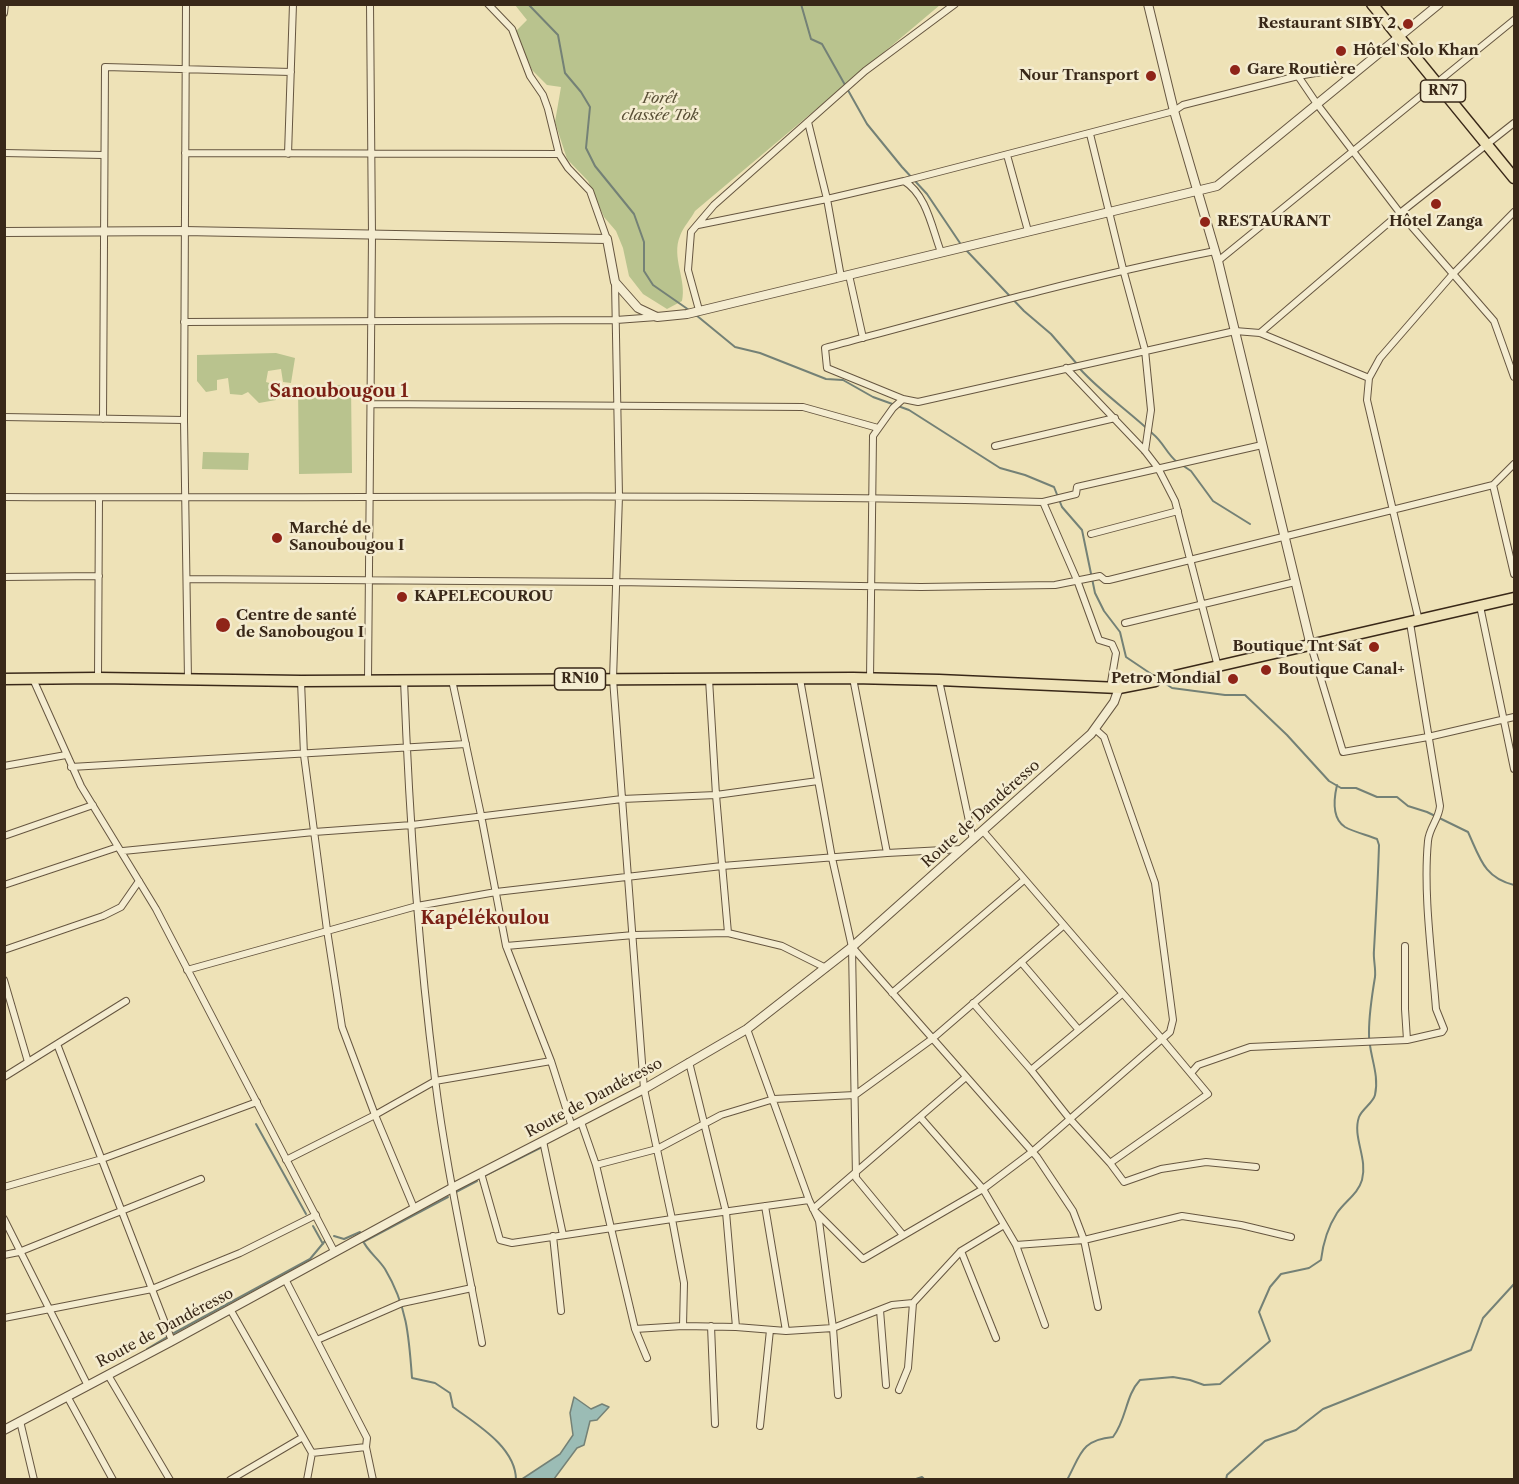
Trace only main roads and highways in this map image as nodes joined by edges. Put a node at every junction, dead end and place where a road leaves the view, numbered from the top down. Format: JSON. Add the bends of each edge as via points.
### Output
{"nodes":[{"id":1,"x":1372,"y":4,"type":"edge"},
{"id":2,"x":1515,"y":178,"type":"edge"},
{"id":3,"x":1515,"y":598,"type":"edge"},
{"id":4,"x":1166,"y":678,"type":"dead end"},
{"id":5,"x":4,"y":679,"type":"edge"},
{"id":6,"x":1155,"y":681,"type":"dead end"}],
"edges":[{"from":1,"to":2,"type":"highway","number":"RN7"},
{"from":3,"to":4,"type":"highway"},
{"from":5,"to":6,"type":"highway","number":"RN10","via":[[853,678],[1115,688]]}]}
